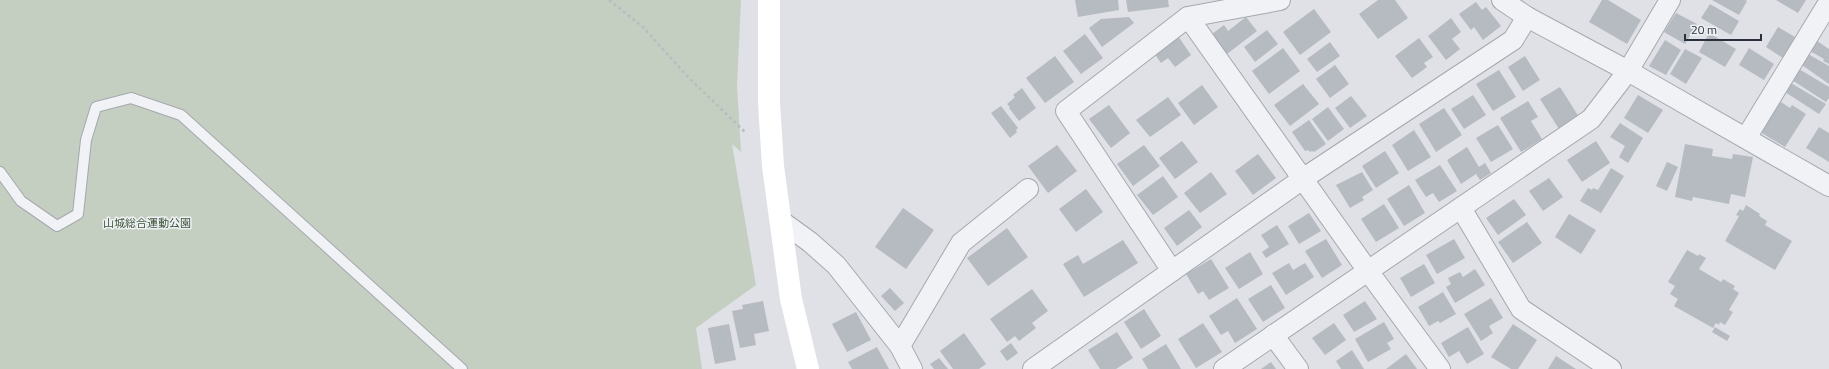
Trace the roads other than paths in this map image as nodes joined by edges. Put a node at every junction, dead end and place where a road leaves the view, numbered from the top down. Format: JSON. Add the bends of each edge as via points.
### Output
{"nodes":[{"id":1,"x":769,"y":0,"type":"edge"},
{"id":2,"x":1280,"y":0,"type":"edge"},
{"id":3,"x":1502,"y":0,"type":"edge"},
{"id":4,"x":1670,"y":0,"type":"edge"},
{"id":5,"x":1829,"y":2,"type":"edge"},
{"id":6,"x":1188,"y":17,"type":"junction"},
{"id":7,"x":1527,"y":17,"type":"junction"},
{"id":8,"x":1628,"y":71,"type":"junction"},
{"id":9,"x":1746,"y":138,"type":"junction"},
{"id":10,"x":0,"y":172,"type":"edge"},
{"id":11,"x":1304,"y":178,"type":"junction"},
{"id":12,"x":1829,"y":186,"type":"edge"},
{"id":13,"x":1028,"y":189,"type":"dead end"},
{"id":14,"x":1461,"y":208,"type":"junction"},
{"id":15,"x":781,"y":221,"type":"junction"},
{"id":16,"x":1172,"y":271,"type":"junction"},
{"id":17,"x":1368,"y":271,"type":"junction"},
{"id":18,"x":1274,"y":335,"type":"junction"},
{"id":19,"x":900,"y":346,"type":"junction"},
{"id":20,"x":462,"y":369,"type":"edge"},
{"id":21,"x":808,"y":369,"type":"edge"},
{"id":22,"x":912,"y":369,"type":"edge"},
{"id":23,"x":1033,"y":369,"type":"edge"},
{"id":24,"x":1224,"y":369,"type":"edge"},
{"id":25,"x":1298,"y":369,"type":"edge"},
{"id":26,"x":1440,"y":369,"type":"edge"},
{"id":27,"x":1611,"y":369,"type":"edge"}],
"edges":[{"from":1,"to":15,"type":"street","via":[[769,103],[773,166]]},
{"from":2,"to":6,"type":"street"},
{"from":3,"to":7,"type":"street"},
{"from":4,"to":8,"type":"street"},
{"from":5,"to":9,"type":"street"},
{"from":6,"to":11,"type":"street"},
{"from":6,"to":16,"type":"street","via":[[1066,111]]},
{"from":7,"to":8,"type":"street"},
{"from":7,"to":11,"type":"street","via":[[1513,40]]},
{"from":8,"to":9,"type":"street"},
{"from":8,"to":14,"type":"street","via":[[1591,119]]},
{"from":9,"to":12,"type":"street"},
{"from":10,"to":20,"type":"lane","via":[[21,201],[57,226],[78,214],[86,140],[96,107],[131,98],[181,115]]},
{"from":11,"to":16,"type":"street"},
{"from":11,"to":17,"type":"street"},
{"from":13,"to":19,"type":"street","via":[[961,242]]},
{"from":14,"to":17,"type":"street"},
{"from":14,"to":27,"type":"street","via":[[1520,309]]},
{"from":15,"to":19,"type":"street","via":[[836,265]]},
{"from":15,"to":21,"type":"street","via":[[790,299]]},
{"from":16,"to":23,"type":"street"},
{"from":17,"to":18,"type":"street"},
{"from":17,"to":26,"type":"street"},
{"from":18,"to":24,"type":"street"},
{"from":18,"to":25,"type":"street"},
{"from":19,"to":22,"type":"street"}]}
